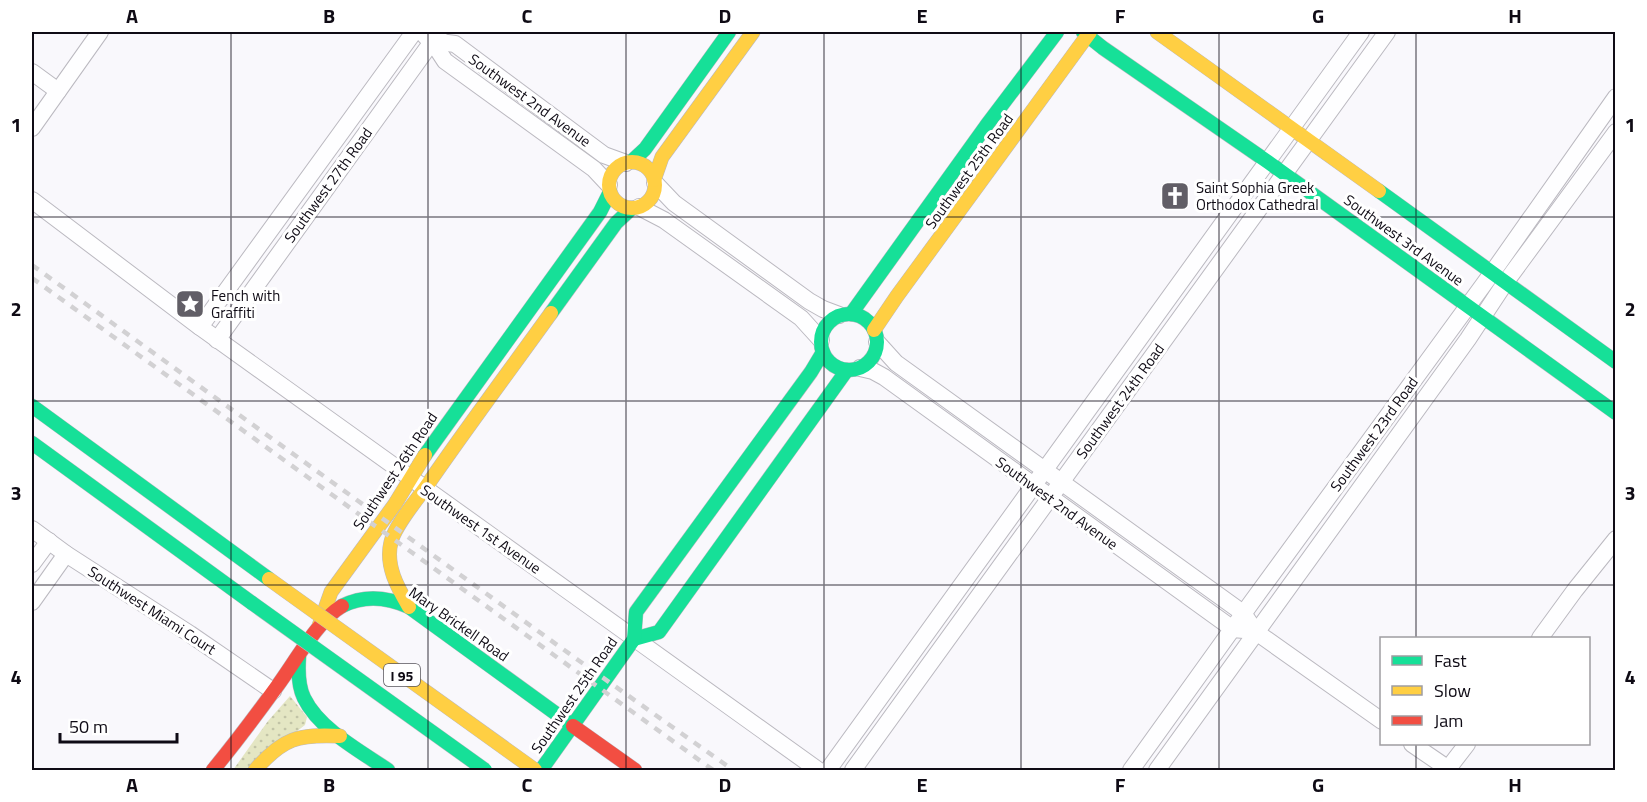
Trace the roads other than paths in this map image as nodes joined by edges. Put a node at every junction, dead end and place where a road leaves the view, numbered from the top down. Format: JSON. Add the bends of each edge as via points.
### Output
{"nodes":[{"id":1,"x":100,"y":32,"type":"edge"},
{"id":2,"x":414,"y":32,"type":"edge"},
{"id":3,"x":729,"y":32,"type":"edge"},
{"id":4,"x":753,"y":32,"type":"edge"},
{"id":5,"x":1057,"y":32,"type":"edge"},
{"id":6,"x":1157,"y":32,"type":"edge"},
{"id":7,"x":1361,"y":32,"type":"edge"},
{"id":8,"x":1387,"y":32,"type":"edge"},
{"id":9,"x":1087,"y":33,"type":"edge"},
{"id":10,"x":430,"y":35,"type":"edge"},
{"id":11,"x":32,"y":72,"type":"edge"},
{"id":12,"x":58,"y":91,"type":"junction"},
{"id":13,"x":1616,"y":97,"type":"edge"},
{"id":14,"x":32,"y":128,"type":"edge"},
{"id":15,"x":1293,"y":128,"type":"junction"},
{"id":16,"x":1616,"y":132,"type":"edge"},
{"id":17,"x":1309,"y":140,"type":"junction"},
{"id":18,"x":628,"y":162,"type":"junction"},
{"id":19,"x":1268,"y":162,"type":"junction"},
{"id":20,"x":1284,"y":174,"type":"junction"},
{"id":21,"x":654,"y":181,"type":"junction"},
{"id":22,"x":609,"y":189,"type":"junction"},
{"id":23,"x":32,"y":200,"type":"edge"},
{"id":24,"x":636,"y":208,"type":"junction"},
{"id":25,"x":1499,"y":278,"type":"junction"},
{"id":26,"x":1467,"y":306,"type":"junction"},
{"id":27,"x":845,"y":315,"type":"junction"},
{"id":28,"x":1482,"y":317,"type":"junction"},
{"id":29,"x":200,"y":327,"type":"junction"},
{"id":30,"x":875,"y":336,"type":"junction"},
{"id":31,"x":217,"y":340,"type":"junction"},
{"id":32,"x":822,"y":346,"type":"junction"},
{"id":33,"x":1616,"y":362,"type":"edge"},
{"id":34,"x":854,"y":369,"type":"junction"},
{"id":35,"x":32,"y":406,"type":"edge"},
{"id":36,"x":1616,"y":413,"type":"edge"},
{"id":37,"x":32,"y":444,"type":"edge"},
{"id":38,"x":1045,"y":471,"type":"junction"},
{"id":39,"x":1062,"y":482,"type":"junction"},
{"id":40,"x":417,"y":483,"type":"junction"},
{"id":41,"x":1034,"y":486,"type":"junction"},
{"id":42,"x":1051,"y":498,"type":"junction"},
{"id":43,"x":32,"y":529,"type":"edge"},
{"id":44,"x":1616,"y":539,"type":"edge"},
{"id":45,"x":49,"y":541,"type":"junction"},
{"id":46,"x":66,"y":554,"type":"junction"},
{"id":47,"x":32,"y":564,"type":"edge"},
{"id":48,"x":32,"y":602,"type":"edge"},
{"id":49,"x":409,"y":607,"type":"junction"},
{"id":50,"x":1243,"y":613,"type":"junction"},
{"id":51,"x":319,"y":626,"type":"junction"},
{"id":52,"x":1233,"y":629,"type":"junction"},
{"id":53,"x":1257,"y":632,"type":"junction"},
{"id":54,"x":1541,"y":637,"type":"edge"},
{"id":55,"x":634,"y":639,"type":"junction"},
{"id":56,"x":299,"y":657,"type":"junction"},
{"id":57,"x":273,"y":691,"type":"junction"},
{"id":58,"x":1380,"y":720,"type":"edge"},
{"id":59,"x":573,"y":726,"type":"junction"},
{"id":60,"x":340,"y":736,"type":"junction"},
{"id":61,"x":1413,"y":745,"type":"edge"},
{"id":62,"x":1466,"y":745,"type":"edge"},
{"id":63,"x":1448,"y":770,"type":"edge"},
{"id":64,"x":213,"y":771,"type":"edge"},
{"id":65,"x":255,"y":771,"type":"edge"},
{"id":66,"x":388,"y":771,"type":"edge"},
{"id":67,"x":485,"y":771,"type":"edge"},
{"id":68,"x":535,"y":771,"type":"edge"},
{"id":69,"x":542,"y":771,"type":"edge"},
{"id":70,"x":635,"y":771,"type":"edge"},
{"id":71,"x":818,"y":771,"type":"edge"},
{"id":72,"x":828,"y":771,"type":"edge"},
{"id":73,"x":853,"y":771,"type":"edge"},
{"id":74,"x":1131,"y":771,"type":"edge"},
{"id":75,"x":1157,"y":771,"type":"edge"}],
"edges":[{"from":1,"to":12,"type":"street"},
{"from":2,"to":29,"type":"street","name":"Southwest 27th Road"},
{"from":3,"to":18,"type":"main road","via":[[647,146]]},
{"from":4,"to":21,"type":"main road","via":[[662,157]]},
{"from":5,"to":27,"type":"main road","name":"Southwest 25th Road","via":[[875,283]]},
{"from":6,"to":15,"type":"main road","name":"Southwest 3rd Avenue"},
{"from":7,"to":15,"type":"street","name":"Southwest 24th Road"},
{"from":8,"to":17,"type":"street","name":"Southwest 24th Road"},
{"from":9,"to":19,"type":"main road","name":"Southwest 3rd Avenue"},
{"from":9,"to":30,"type":"main road","name":"Southwest 25th Road","via":[[897,296]]},
{"from":10,"to":18,"type":"street","name":"Southwest 2nd Avenue","via":[[455,44],[604,155]]},
{"from":10,"to":22,"type":"street","name":"Southwest 2nd Avenue","via":[[445,62],[594,169]]},
{"from":10,"to":31,"type":"street","name":"Southwest 27th Road"},
{"from":11,"to":12,"type":"street"},
{"from":12,"to":14,"type":"street"},
{"from":13,"to":25,"type":"street","name":"Southwest 23rd Road"},
{"from":15,"to":17,"type":"main road","name":"Southwest 3rd Avenue"},
{"from":15,"to":19,"type":"street","name":"Southwest 24th Road"},
{"from":16,"to":25,"type":"street","name":"Southwest 23rd Road"},
{"from":17,"to":20,"type":"street","name":"Southwest 24th Road"},
{"from":17,"to":25,"type":"main road","name":"Southwest 3rd Avenue"},
{"from":18,"to":21,"type":"main road","via":[[648,169]]},
{"from":18,"to":22,"type":"main road","via":[[615,169]]},
{"from":19,"to":20,"type":"main road","name":"Southwest 3rd Avenue"},
{"from":19,"to":38,"type":"street","name":"Southwest 24th Road"},
{"from":20,"to":26,"type":"main road","name":"Southwest 3rd Avenue"},
{"from":20,"to":39,"type":"street","name":"Southwest 24th Road"},
{"from":21,"to":24,"type":"main road","via":[[651,198]]},
{"from":21,"to":27,"type":"street","via":[[674,203],[809,301]]},
{"from":22,"to":24,"type":"main road","via":[[620,205]]},
{"from":22,"to":40,"type":"main road","name":"Southwest 26th Road","via":[[600,212],[430,447]]},
{"from":23,"to":29,"type":"street","name":"Southwest 1st Avenue"},
{"from":24,"to":32,"type":"street","via":[[664,220],[801,318]]},
{"from":24,"to":40,"type":"main road","name":"Southwest 26th Road","via":[[615,223]]},
{"from":25,"to":26,"type":"street","name":"Southwest 23rd Road"},
{"from":25,"to":28,"type":"street","name":"Southwest 23rd Road"},
{"from":25,"to":33,"type":"main road","name":"Southwest 3rd Avenue"},
{"from":26,"to":28,"type":"main road","name":"Southwest 3rd Avenue"},
{"from":26,"to":50,"type":"street","name":"Southwest 23rd Road"},
{"from":27,"to":30,"type":"main road","via":[[865,319]]},
{"from":27,"to":32,"type":"main road","via":[[826,325]]},
{"from":28,"to":36,"type":"main road","name":"Southwest 3rd Avenue"},
{"from":28,"to":53,"type":"street","name":"Southwest 23rd Road"},
{"from":29,"to":31,"type":"street","name":"Southwest 1st Avenue"},
{"from":30,"to":34,"type":"main road","via":[[876,348],[870,360]]},
{"from":30,"to":38,"type":"street","name":"Southwest 2nd Avenue","via":[[891,359]]},
{"from":31,"to":40,"type":"street","name":"Southwest 1st Avenue"},
{"from":32,"to":34,"type":"main road","via":[[830,363],[841,369]]},
{"from":32,"to":55,"type":"main road","name":"Southwest 25th Road","via":[[811,372],[636,612]]},
{"from":34,"to":41,"type":"street","name":"Southwest 2nd Avenue","via":[[884,377]]},
{"from":34,"to":55,"type":"main road","name":"Southwest 25th Road","via":[[659,632]]},
{"from":35,"to":68,"type":"main road","number":"I 95","bridge":true},
{"from":37,"to":67,"type":"main road","number":"I 95","bridge":true},
{"from":38,"to":39,"type":"street","name":"Southwest 2nd Avenue"},
{"from":38,"to":41,"type":"street","name":"Southwest 24th Road"},
{"from":39,"to":42,"type":"street","name":"Southwest 24th Road"},
{"from":39,"to":50,"type":"street","name":"Southwest 2nd Avenue"},
{"from":40,"to":49,"type":"main road","name":"Southwest 26th Road","via":[[391,542],[390,555],[393,577]]},
{"from":40,"to":51,"type":"main road","name":"Southwest 26th Road","via":[[395,504],[332,592]]},
{"from":40,"to":55,"type":"street","name":"Southwest 1st Avenue"},
{"from":41,"to":42,"type":"street","name":"Southwest 2nd Avenue"},
{"from":41,"to":72,"type":"street","name":"Southwest 24th Road"},
{"from":42,"to":52,"type":"street","name":"Southwest 2nd Avenue"},
{"from":42,"to":73,"type":"street","name":"Southwest 24th Road"},
{"from":43,"to":45,"type":"street","name":"Southwest Miami Court"},
{"from":44,"to":54,"type":"street"},
{"from":45,"to":46,"type":"street","name":"Southwest Miami Court"},
{"from":45,"to":47,"type":"street"},
{"from":46,"to":48,"type":"street"},
{"from":46,"to":57,"type":"street","name":"Southwest Miami Court"},
{"from":49,"to":51,"type":"main road","name":"Mary Brickell Road","via":[[388,598],[360,599],[339,608]]},
{"from":49,"to":59,"type":"main road","name":"Mary Brickell Road"},
{"from":50,"to":52,"type":"street","name":"Southwest 23rd Road"},
{"from":50,"to":53,"type":"street","name":"Southwest 2nd Avenue"},
{"from":51,"to":56,"type":"main road","name":"Southwest 26th Road"},
{"from":52,"to":53,"type":"street","name":"Southwest 2nd Avenue"},
{"from":52,"to":74,"type":"street","name":"Southwest 23rd Road"},
{"from":53,"to":58,"type":"street","name":"Southwest 2nd Avenue"},
{"from":53,"to":75,"type":"street","name":"Southwest 23rd Road"},
{"from":55,"to":59,"type":"main road","name":"Southwest 25th Road"},
{"from":55,"to":71,"type":"street","name":"Southwest 1st Avenue"},
{"from":56,"to":57,"type":"main road","name":"Southwest 26th Road"},
{"from":56,"to":60,"type":"main road","via":[[298,673],[305,700]]},
{"from":57,"to":64,"type":"main road","name":"Southwest 26th Road"},
{"from":59,"to":69,"type":"main road","name":"Southwest 25th Road"},
{"from":59,"to":70,"type":"main road","name":"Mary Brickell Road"},
{"from":60,"to":65,"type":"main road","via":[[289,740]]},
{"from":60,"to":66,"type":"main road"},
{"from":61,"to":63,"type":"street"},
{"from":62,"to":63,"type":"street"}]}
